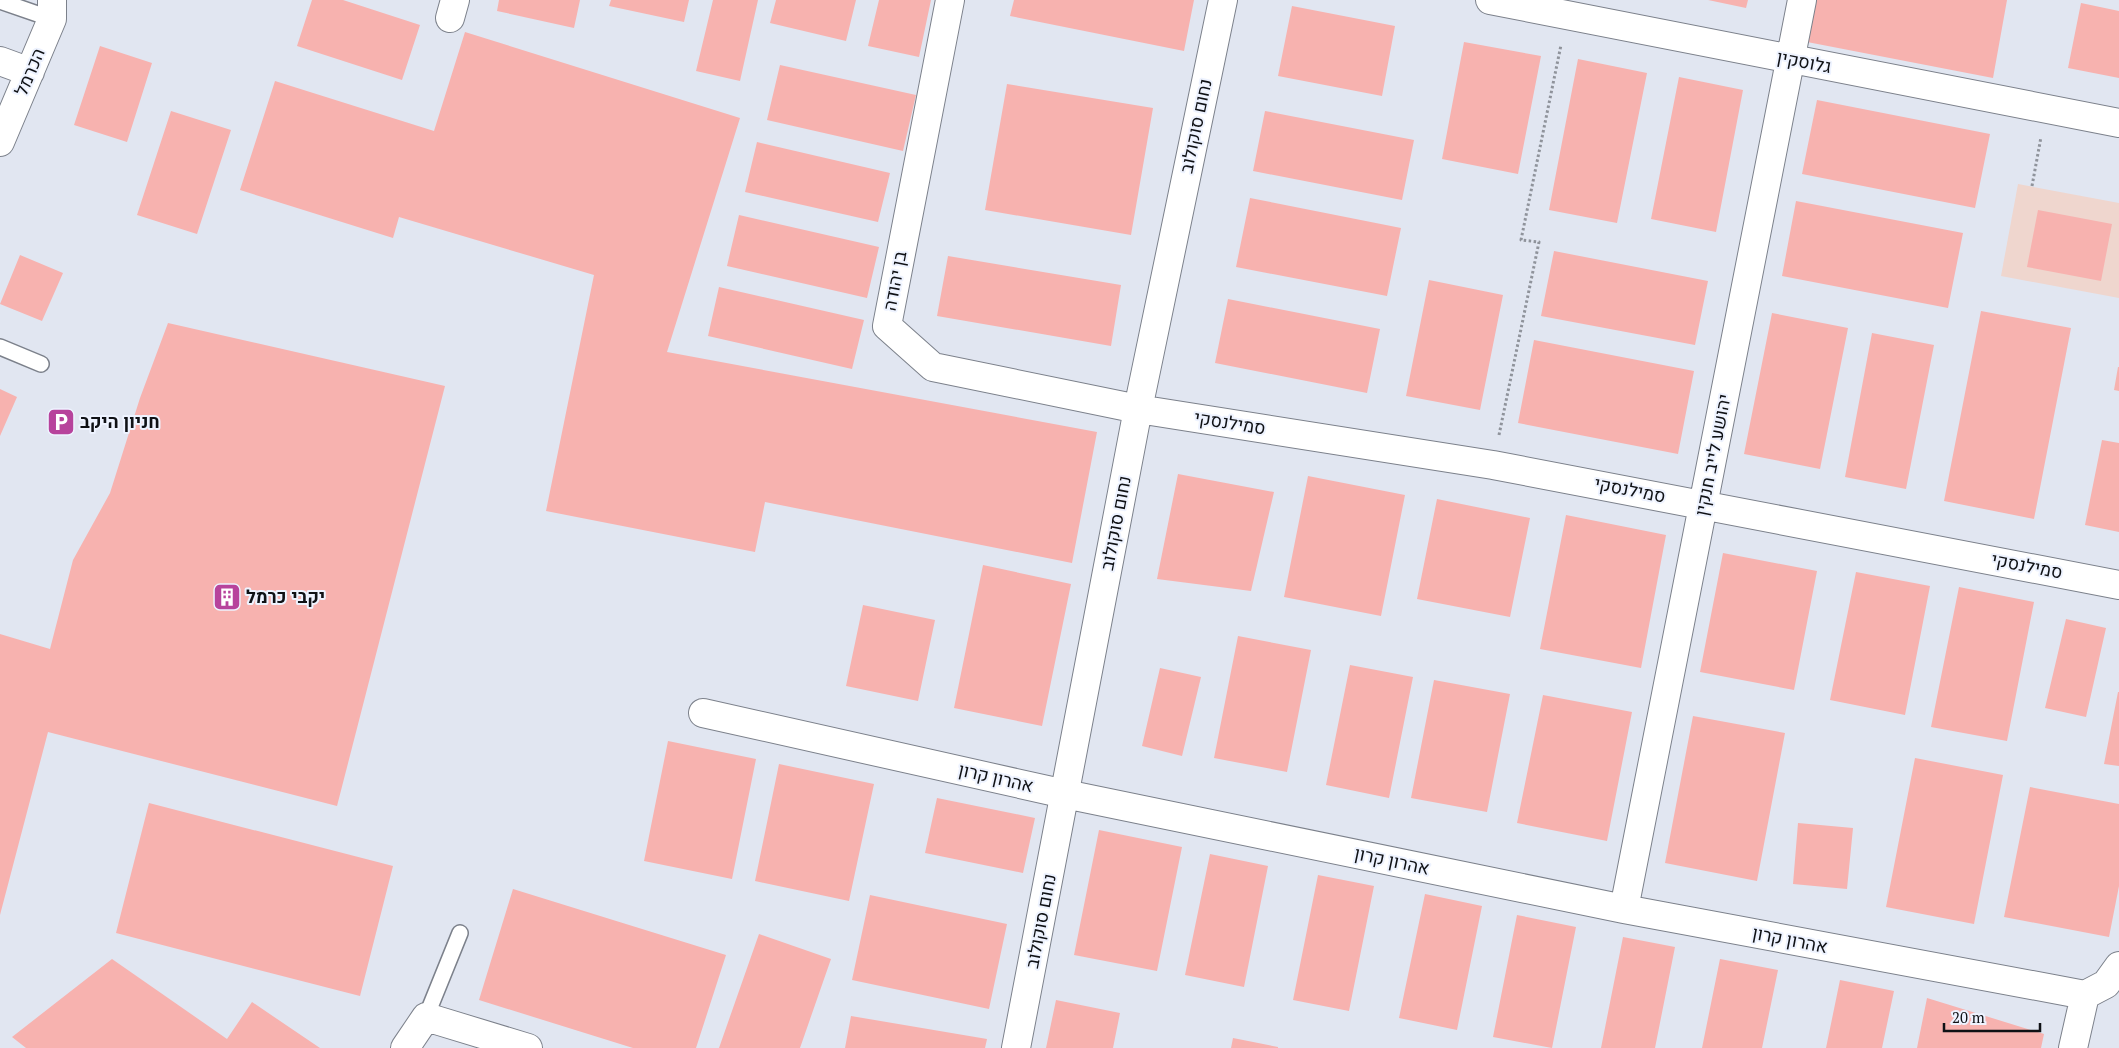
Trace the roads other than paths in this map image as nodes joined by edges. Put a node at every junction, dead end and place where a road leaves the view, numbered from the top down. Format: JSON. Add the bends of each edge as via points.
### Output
{"nodes":[{"id":1,"x":0,"y":0,"type":"edge"},
{"id":2,"x":950,"y":0,"type":"edge"},
{"id":3,"x":1223,"y":0,"type":"edge"},
{"id":4,"x":1490,"y":0,"type":"edge"},
{"id":5,"x":1802,"y":0,"type":"edge"},
{"id":6,"x":52,"y":9,"type":"edge"},
{"id":7,"x":1790,"y":60,"type":"junction"},
{"id":8,"x":0,"y":61,"type":"edge"},
{"id":9,"x":30,"y":72,"type":"junction"},
{"id":10,"x":2119,"y":123,"type":"edge"},
{"id":11,"x":0,"y":142,"type":"edge"},
{"id":12,"x":0,"y":347,"type":"edge"},
{"id":13,"x":40,"y":364,"type":"dead end"},
{"id":14,"x":1138,"y":409,"type":"junction"},
{"id":15,"x":1703,"y":504,"type":"junction"},
{"id":16,"x":2119,"y":585,"type":"edge"},
{"id":17,"x":702,"y":713,"type":"dead end"},
{"id":18,"x":1065,"y":794,"type":"junction"},
{"id":19,"x":1624,"y":909,"type":"junction"},
{"id":20,"x":460,"y":933,"type":"dead end"},
{"id":21,"x":2119,"y":966,"type":"edge"},
{"id":22,"x":2085,"y":996,"type":"junction"},
{"id":23,"x":426,"y":1017,"type":"junction"},
{"id":24,"x":405,"y":1048,"type":"edge"},
{"id":25,"x":528,"y":1048,"type":"edge"},
{"id":26,"x":1016,"y":1048,"type":"edge"},
{"id":27,"x":2073,"y":1048,"type":"edge"}],
"edges":[{"from":1,"to":6,"type":"lane"},
{"from":2,"to":14,"type":"street","name":"בן יהודה","via":[[887,326],[933,367]]},
{"from":3,"to":14,"type":"street","name":"נחום סוקולוב"},
{"from":4,"to":7,"type":"street","name":"גלוסקין"},
{"from":5,"to":7,"type":"street","name":"יהושע לייב חנקין"},
{"from":6,"to":9,"type":"street","name":"הכרמל"},
{"from":7,"to":10,"type":"street","name":"גלוסקין"},
{"from":7,"to":15,"type":"street","name":"יהושע לייב חנקין"},
{"from":8,"to":9,"type":"street"},
{"from":9,"to":11,"type":"street","name":"הכרמל"},
{"from":12,"to":13,"type":"lane"},
{"from":14,"to":15,"type":"street","name":"סמילנסקי","via":[[1493,465]]},
{"from":14,"to":18,"type":"street","name":"נחום סוקולוב"},
{"from":15,"to":16,"type":"street","name":"סמילנסקי"},
{"from":15,"to":19,"type":"street","name":"יהושע לייב חנקין"},
{"from":17,"to":18,"type":"street","name":"אהרון קרון"},
{"from":18,"to":19,"type":"street","name":"אהרון קרון"},
{"from":18,"to":26,"type":"street","name":"נחום סוקולוב"},
{"from":19,"to":22,"type":"street","name":"אהרון קרון"},
{"from":20,"to":23,"type":"lane"},
{"from":21,"to":22,"type":"street","via":[[2106,984]]},
{"from":22,"to":27,"type":"street"},
{"from":23,"to":24,"type":"street"},
{"from":23,"to":25,"type":"street"}]}
